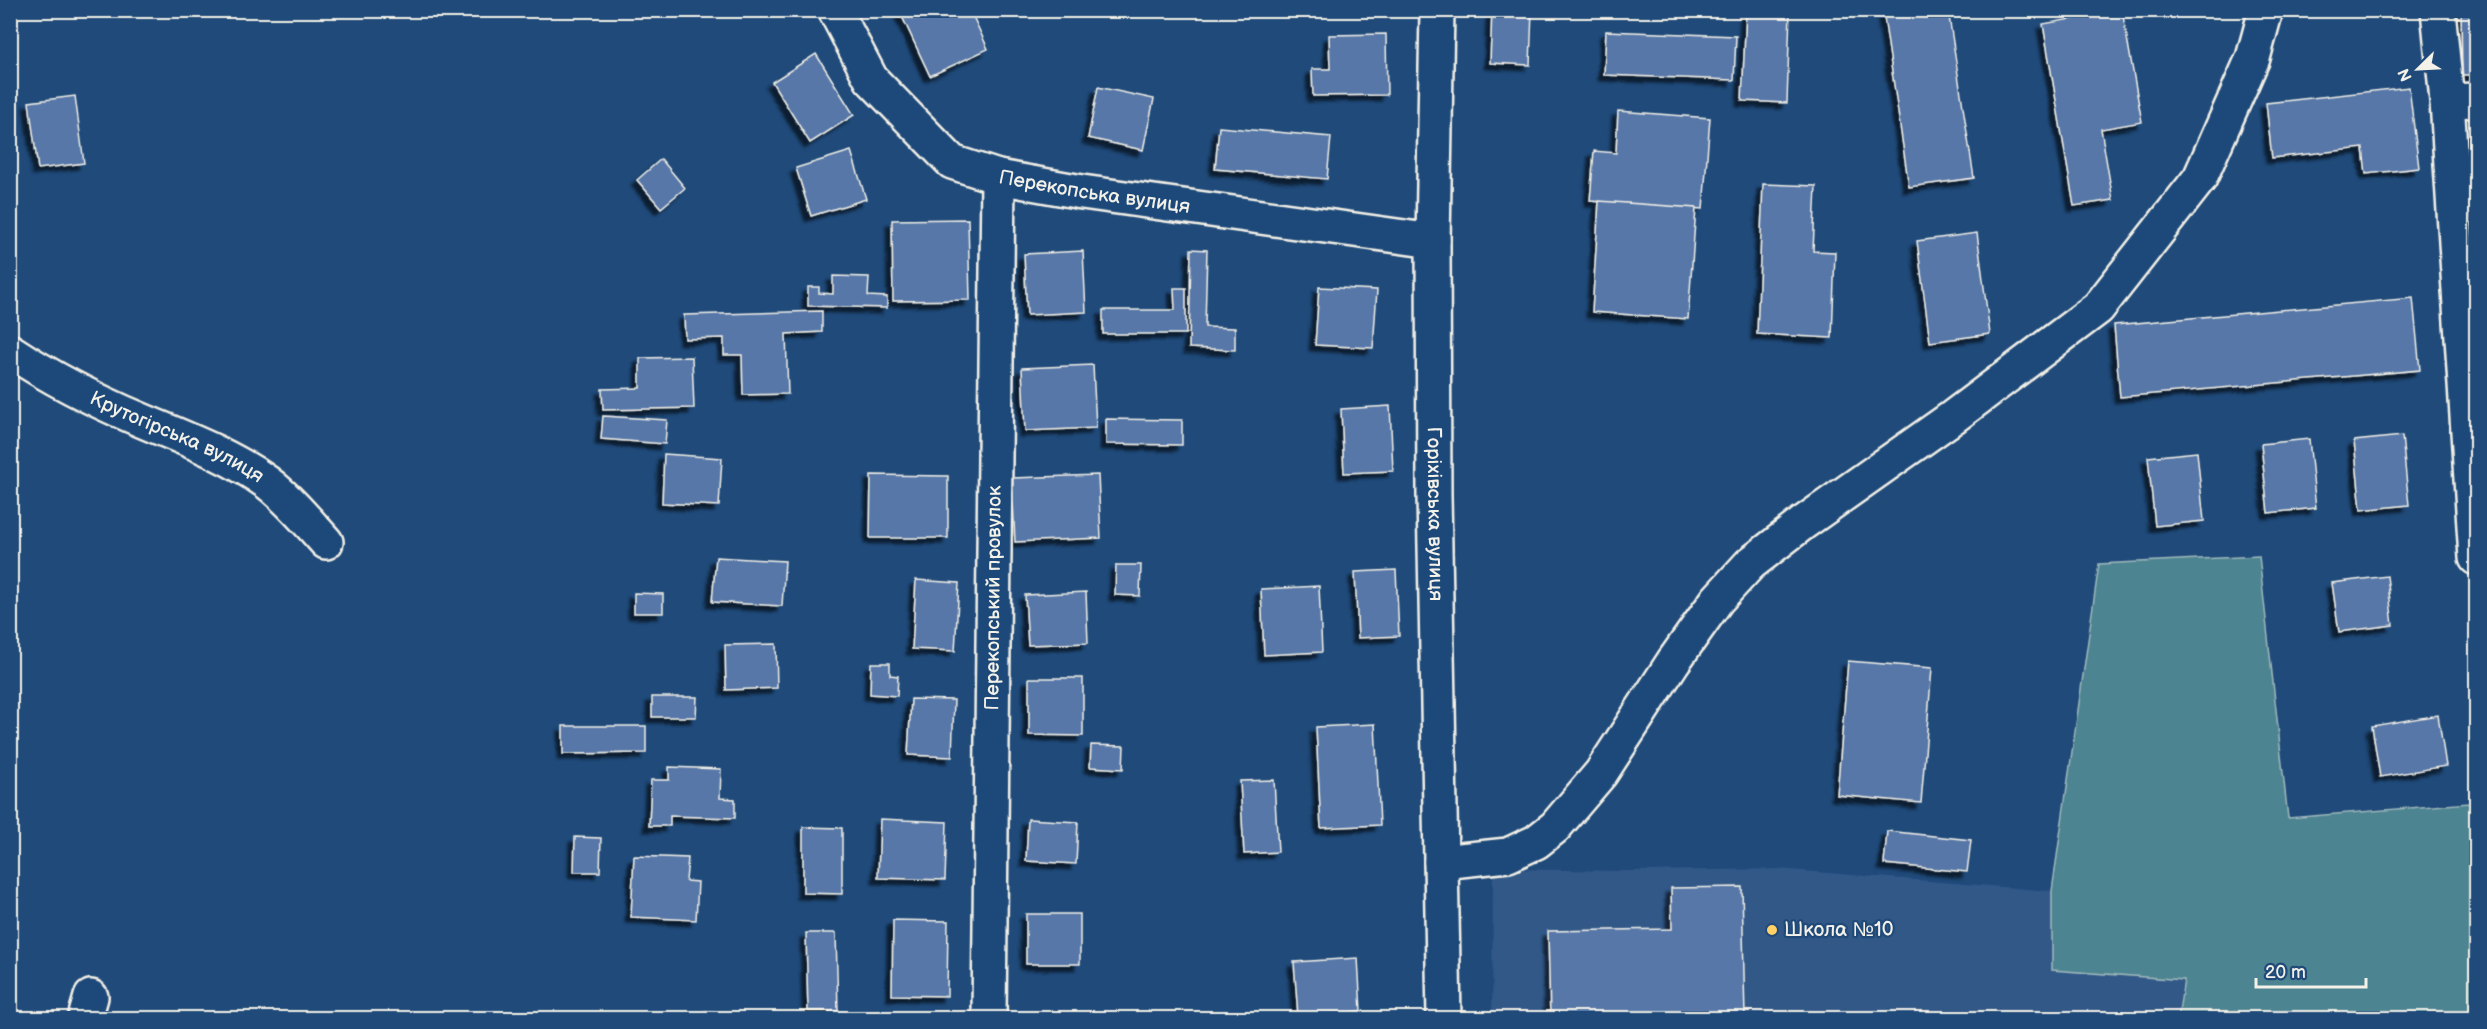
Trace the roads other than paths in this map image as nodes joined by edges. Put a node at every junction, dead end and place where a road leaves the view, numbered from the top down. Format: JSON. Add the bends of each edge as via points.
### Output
{"nodes":[{"id":1,"x":836,"y":10,"type":"edge"},
{"id":2,"x":1437,"y":10,"type":"edge"},
{"id":3,"x":2266,"y":10,"type":"edge"},
{"id":4,"x":2438,"y":10,"type":"edge"},
{"id":5,"x":2462,"y":101,"type":"edge"},
{"id":6,"x":998,"y":177,"type":"junction"},
{"id":7,"x":1433,"y":241,"type":"junction"},
{"id":8,"x":10,"y":351,"type":"edge"},
{"id":9,"x":326,"y":542,"type":"dead end"},
{"id":10,"x":2476,"y":558,"type":"edge"},
{"id":11,"x":1441,"y":862,"type":"junction"},
{"id":12,"x":989,"y":1018,"type":"edge"},
{"id":13,"x":1444,"y":1018,"type":"edge"}],
"edges":[{"from":1,"to":6,"type":"street","name":"Перекопська вулиця","via":[[872,79],[944,154],[952,162]]},
{"from":2,"to":7,"type":"street","name":"Горіхівська вулиця"},
{"from":3,"to":11,"type":"street","via":[[2253,58],[2200,178],[2098,308],[1750,564],[1717,600],[1601,773],[1555,827],[1536,842],[1508,855]]},
{"from":4,"to":5,"type":"street"},
{"from":5,"to":10,"type":"street"},
{"from":6,"to":7,"type":"street","name":"Перекопська вулиця"},
{"from":6,"to":12,"type":"street","name":"Перекопський провулок"},
{"from":7,"to":11,"type":"street","name":"Горіхівська вулиця"},
{"from":8,"to":9,"type":"street","name":"Крутогірська вулиця","via":[[63,383],[211,450],[268,483]]},
{"from":11,"to":13,"type":"street","name":"Горіхівська вулиця"}]}
